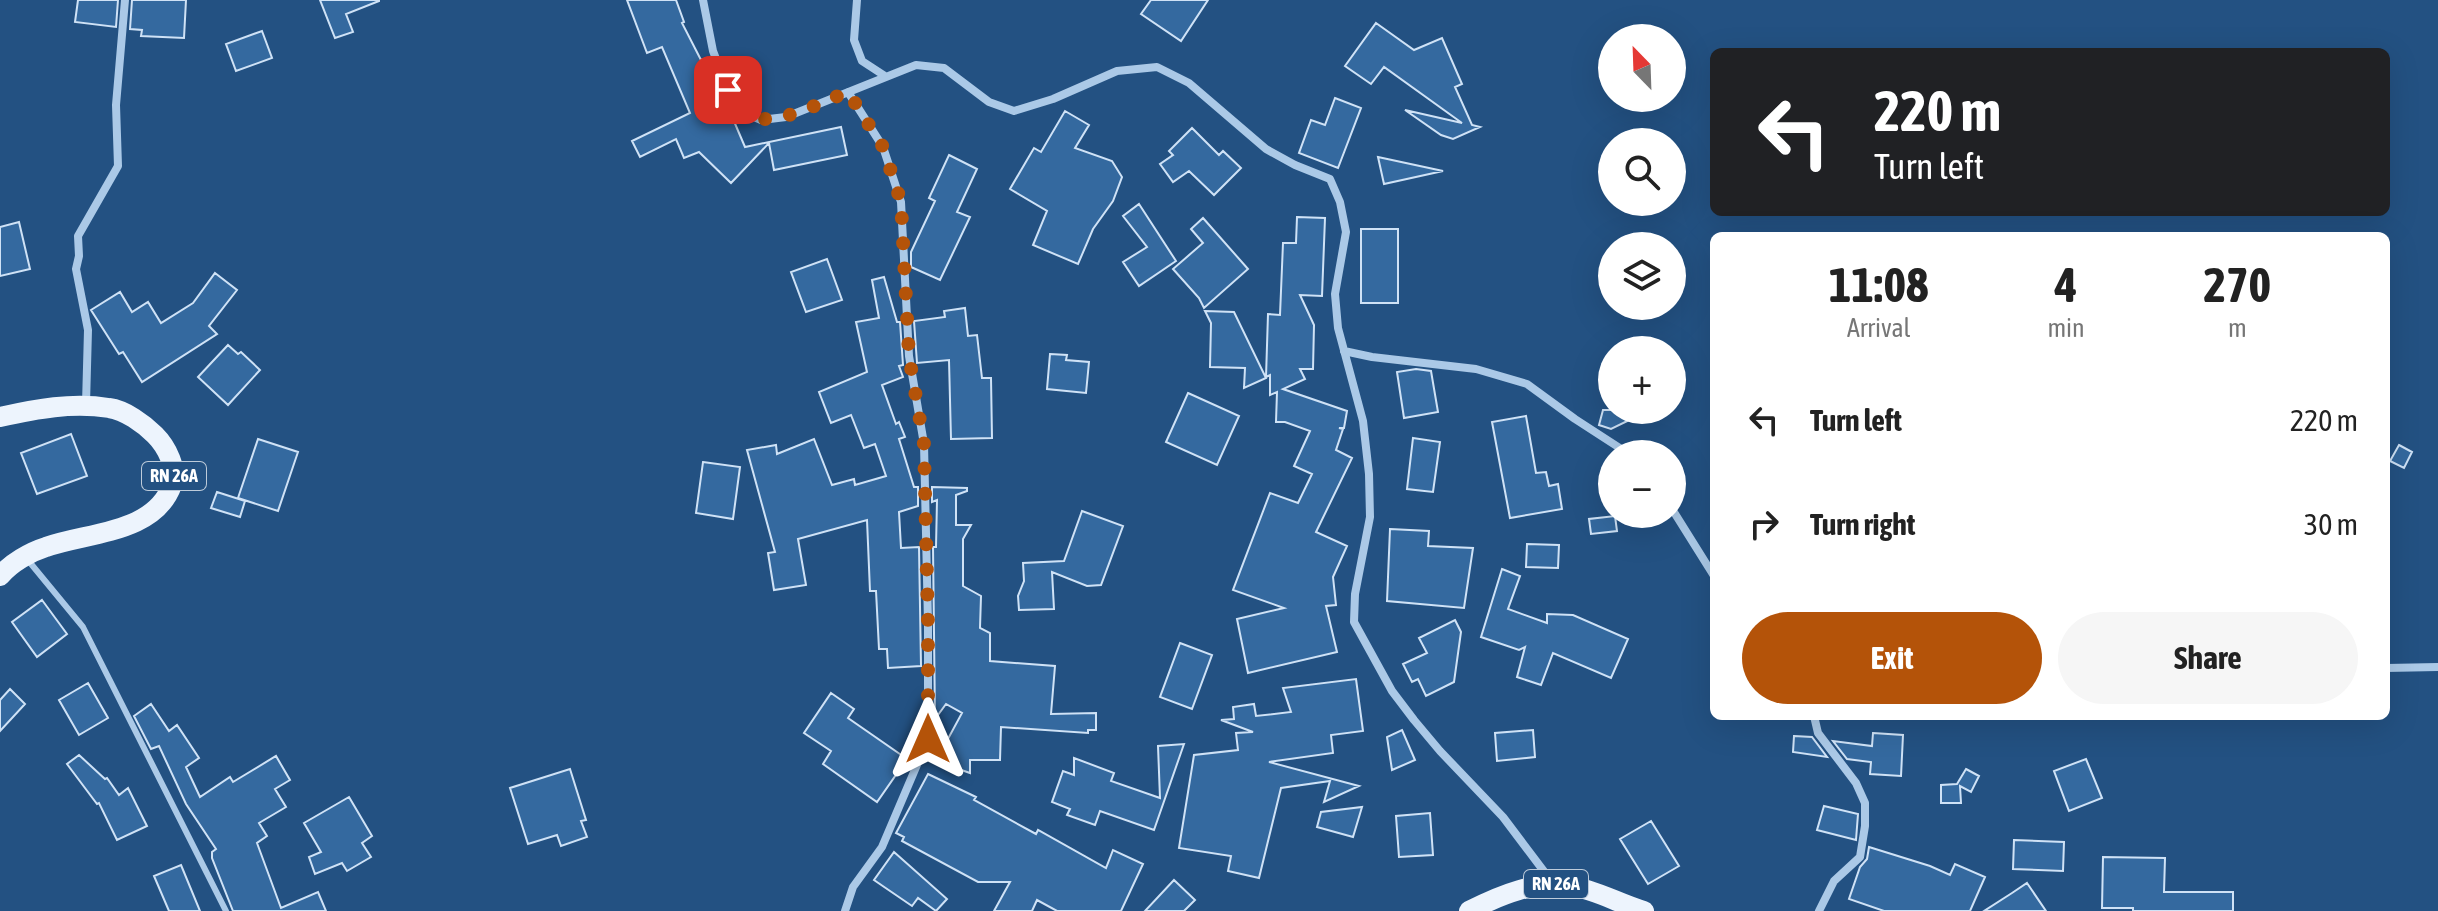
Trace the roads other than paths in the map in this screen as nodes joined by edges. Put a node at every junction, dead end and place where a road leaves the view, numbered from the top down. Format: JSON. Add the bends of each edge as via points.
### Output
{"nodes":[{"id":1,"x":125,"y":0,"type":"edge"},
{"id":2,"x":703,"y":0,"type":"edge"},
{"id":3,"x":857,"y":0,"type":"edge"},
{"id":4,"x":885,"y":76,"type":"junction"},
{"id":5,"x":848,"y":92,"type":"junction"},
{"id":6,"x":1344,"y":351,"type":"junction"},
{"id":7,"x":86,"y":404,"type":"junction"},
{"id":8,"x":0,"y":417,"type":"edge"},
{"id":9,"x":1607,"y":440,"type":"edge"},
{"id":10,"x":1684,"y":528,"type":"edge"},
{"id":11,"x":25,"y":556,"type":"junction"},
{"id":12,"x":1710,"y":570,"type":"edge"},
{"id":13,"x":0,"y":576,"type":"edge"},
{"id":14,"x":2438,"y":667,"type":"edge"},
{"id":15,"x":2390,"y":668,"type":"edge"},
{"id":16,"x":1815,"y":720,"type":"edge"},
{"id":17,"x":1554,"y":884,"type":"junction"},
{"id":18,"x":226,"y":911,"type":"edge"},
{"id":19,"x":845,"y":911,"type":"edge"},
{"id":20,"x":1469,"y":911,"type":"edge"},
{"id":21,"x":1644,"y":911,"type":"edge"},
{"id":22,"x":1819,"y":911,"type":"edge"}],
"edges":[{"from":1,"to":7,"type":"street","via":[[116,105],[118,166],[78,236],[76,269],[88,330]]},
{"from":2,"to":5,"type":"street","via":[[713,51],[742,112],[761,120],[786,117]]},
{"from":3,"to":4,"type":"street","via":[[854,40],[862,61]]},
{"from":4,"to":5,"type":"street"},
{"from":4,"to":6,"type":"street","via":[[916,65],[944,68],[989,102],[1014,111],[1117,71],[1157,67],[1189,83],[1266,149],[1330,179],[1346,232],[1335,294]]},
{"from":5,"to":19,"type":"street","via":[[883,147],[901,202],[909,356],[924,444],[928,739],[882,847],[853,887]]},
{"from":6,"to":9,"type":"street","via":[[1476,369],[1527,384]]},
{"from":6,"to":17,"type":"street","via":[[1363,421],[1369,474],[1370,517],[1354,622],[1414,720],[1511,825]]},
{"from":7,"to":8,"type":"main road","number":"RN 26A"},
{"from":7,"to":11,"type":"main road","number":"RN 26A","via":[[115,408],[159,439],[172,465],[168,494],[136,522]]},
{"from":10,"to":12,"type":"street"},
{"from":11,"to":13,"type":"main road","number":"RN 26A"},
{"from":11,"to":18,"type":"lane","via":[[83,627]]},
{"from":14,"to":15,"type":"street"},
{"from":16,"to":22,"type":"street","via":[[1818,733],[1865,803],[1860,857],[1834,881]]},
{"from":17,"to":20,"type":"main road","number":"RN 26A","via":[[1520,890]]},
{"from":17,"to":21,"type":"main road","number":"RN 26A","via":[[1575,886]]}]}
